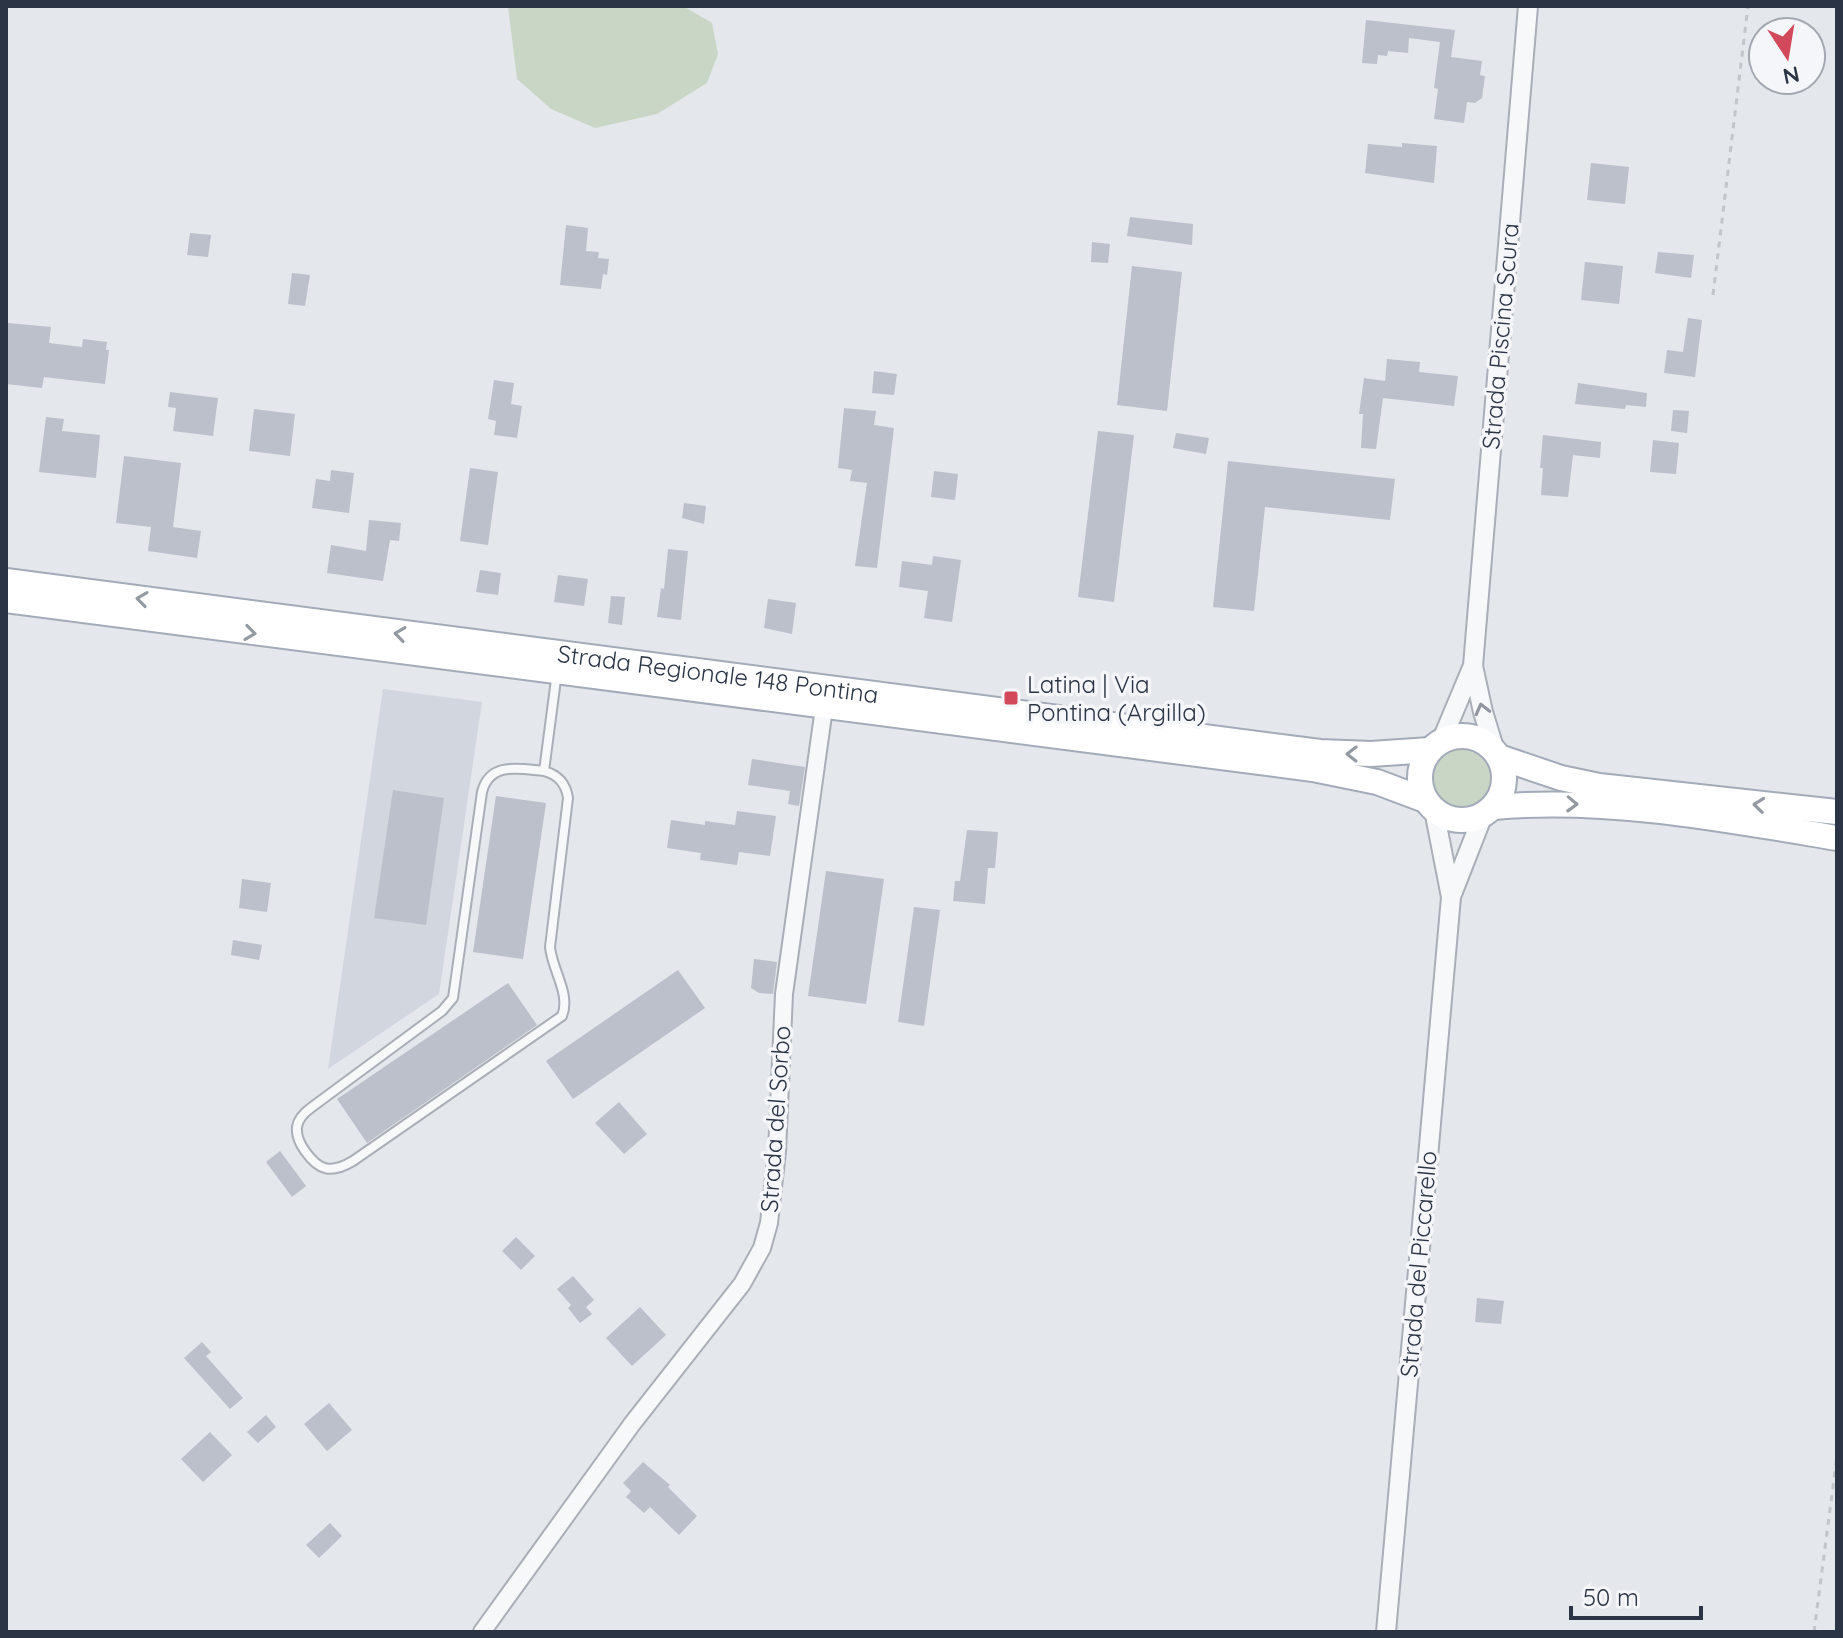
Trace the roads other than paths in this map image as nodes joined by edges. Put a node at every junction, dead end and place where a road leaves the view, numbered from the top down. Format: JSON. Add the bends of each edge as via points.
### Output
{"nodes":[{"id":1,"x":1528,"y":6,"type":"edge"},
{"id":2,"x":6,"y":581,"type":"edge"},
{"id":3,"x":6,"y":600,"type":"edge"},
{"id":4,"x":1473,"y":666,"type":"junction"},
{"id":5,"x":557,"y":671,"type":"junction"},
{"id":6,"x":824,"y":708,"type":"junction"},
{"id":7,"x":1436,"y":746,"type":"junction"},
{"id":8,"x":1497,"y":754,"type":"junction"},
{"id":9,"x":544,"y":771,"type":"junction"},
{"id":10,"x":1429,"y":805,"type":"junction"},
{"id":11,"x":1489,"y":811,"type":"junction"},
{"id":12,"x":1837,"y":812,"type":"edge"},
{"id":13,"x":1837,"y":838,"type":"edge"},
{"id":14,"x":1451,"y":897,"type":"junction"},
{"id":15,"x":482,"y":1632,"type":"edge"},
{"id":16,"x":1386,"y":1632,"type":"edge"}],
"edges":[{"from":1,"to":4,"type":"street","name":"Strada Piscina Scura"},
{"from":7,"to":2,"type":"main road","name":"Strada Regionale 148 Pontina","one_way":true,"via":[[1371,754],[1320,752]]},
{"from":3,"to":5,"type":"main road","name":"Strada Regionale 148 Pontina","one_way":true},
{"from":4,"to":7,"type":"street","name":"Strada Piscina Scura"},
{"from":8,"to":4,"type":"street","name":"Strada Piscina Scura","one_way":true},
{"from":5,"to":6,"type":"main road","name":"Strada Regionale 148 Pontina"},
{"from":5,"to":9,"type":"lane"},
{"from":6,"to":10,"type":"main road","name":"Strada Regionale 148 Pontina","via":[[1326,771],[1377,782]]},
{"from":6,"to":15,"type":"street","name":"Strada del Sorbo","via":[[783,1004],[778,1138],[762,1248],[742,1284],[632,1424]]},
{"from":7,"to":8,"type":"main road","name":"Strada Regionale 148 Pontina","via":[[1467,736]]},
{"from":7,"to":10,"type":"main road","via":[[1420,774]]},
{"from":8,"to":11,"type":"main road","via":[[1505,783]]},
{"from":12,"to":8,"type":"main road","name":"Strada Regionale 148 Pontina","one_way":true,"via":[[1608,787],[1561,778]]},
{"from":9,"to":9,"type":"lane","via":[[564,784],[568,798],[550,947],[565,997],[562,1016],[353,1161],[332,1169],[317,1165],[301,1144],[299,1119],[453,998],[487,781],[502,769]]},
{"from":10,"to":11,"type":"main road","name":"Strada Regionale 148 Pontina","via":[[1458,821]]},
{"from":10,"to":14,"type":"street","name":"Strada del Piccarello"},
{"from":11,"to":13,"type":"main road","name":"Strada Regionale 148 Pontina","one_way":true,"via":[[1564,804],[1621,807]]},
{"from":11,"to":14,"type":"street","name":"Strada del Piccarello"},
{"from":14,"to":16,"type":"street","name":"Strada del Piccarello"}]}
